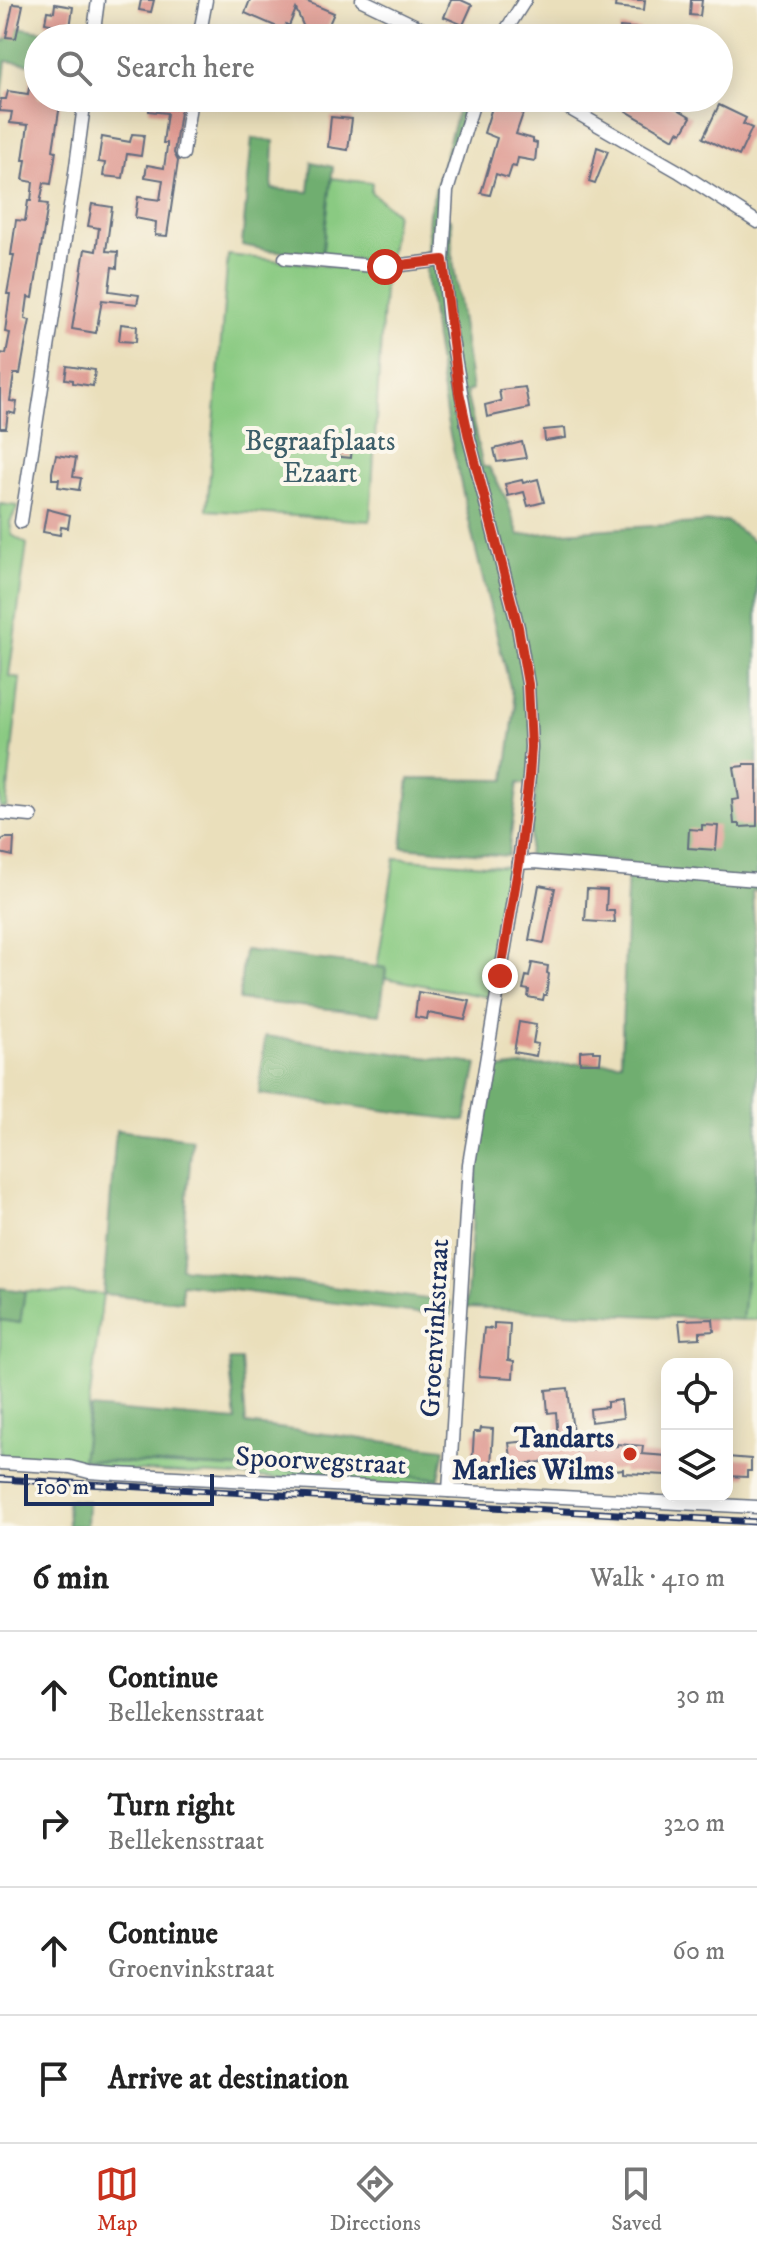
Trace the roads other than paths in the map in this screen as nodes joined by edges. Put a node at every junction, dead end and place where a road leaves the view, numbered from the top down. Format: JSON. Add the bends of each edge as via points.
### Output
{"nodes":[{"id":1,"x":98,"y":0,"type":"edge"},
{"id":2,"x":206,"y":0,"type":"edge"},
{"id":3,"x":362,"y":0,"type":"edge"},
{"id":4,"x":525,"y":0,"type":"edge"},
{"id":5,"x":392,"y":6,"type":"edge"},
{"id":6,"x":95,"y":24,"type":"edge"},
{"id":7,"x":202,"y":24,"type":"edge"},
{"id":8,"x":420,"y":24,"type":"edge"},
{"id":9,"x":510,"y":24,"type":"edge"},
{"id":10,"x":83,"y":112,"type":"edge"},
{"id":11,"x":189,"y":112,"type":"edge"},
{"id":12,"x":471,"y":112,"type":"edge"},
{"id":13,"x":575,"y":112,"type":"edge"},
{"id":14,"x":183,"y":154,"type":"dead end"},
{"id":15,"x":757,"y":222,"type":"edge"},
{"id":16,"x":285,"y":258,"type":"dead end"},
{"id":17,"x":443,"y":260,"type":"junction"},
{"id":18,"x":21,"y":522,"type":"dead end"},
{"id":19,"x":0,"y":813,"type":"edge"},
{"id":20,"x":31,"y":816,"type":"dead end"},
{"id":21,"x":519,"y":863,"type":"junction"},
{"id":22,"x":757,"y":880,"type":"edge"},
{"id":23,"x":0,"y":1463,"type":"edge"},
{"id":24,"x":449,"y":1491,"type":"junction"},
{"id":25,"x":757,"y":1507,"type":"edge"}],
"edges":[{"from":1,"to":6,"type":"street"},
{"from":2,"to":7,"type":"street"},
{"from":3,"to":5,"type":"street"},
{"from":4,"to":9,"type":"street"},
{"from":5,"to":8,"type":"street"},
{"from":10,"to":18,"type":"street"},
{"from":11,"to":14,"type":"street"},
{"from":12,"to":17,"type":"street","name":"Groenvinkstraat","via":[[447,191]]},
{"from":13,"to":15,"type":"street"},
{"from":16,"to":17,"type":"street","via":[[385,267]]},
{"from":17,"to":21,"type":"street","name":"Groenvinkstraat","via":[[462,407],[528,684],[531,747]]},
{"from":19,"to":20,"type":"street"},
{"from":21,"to":22,"type":"street"},
{"from":21,"to":24,"type":"street","name":"Groenvinkstraat","via":[[469,1164]]},
{"from":23,"to":24,"type":"street","name":"Spoorwegstraat"},
{"from":24,"to":25,"type":"street"}]}
